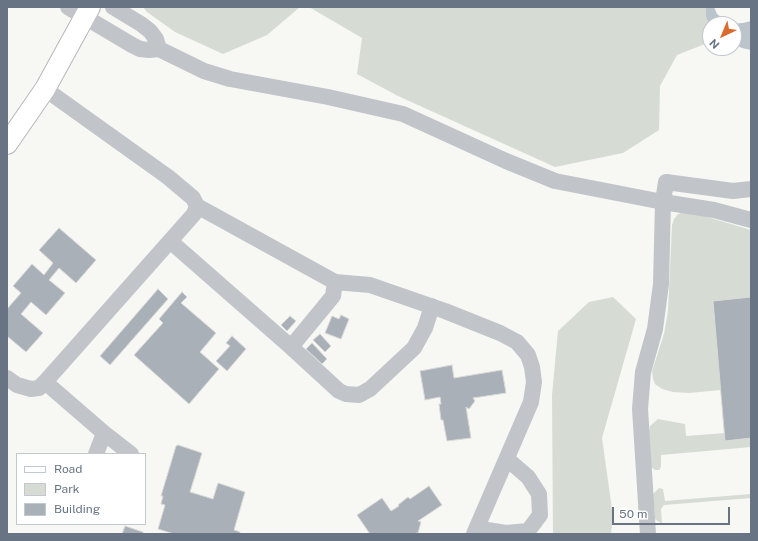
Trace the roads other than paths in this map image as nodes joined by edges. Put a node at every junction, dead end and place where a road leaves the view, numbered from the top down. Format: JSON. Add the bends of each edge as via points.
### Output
{"nodes":[{"id":1,"x":68,"y":7,"type":"edge"},
{"id":2,"x":113,"y":7,"type":"edge"},
{"id":3,"x":87,"y":12,"type":"edge"},
{"id":4,"x":159,"y":49,"type":"junction"},
{"id":5,"x":45,"y":89,"type":"junction"},
{"id":6,"x":7,"y":144,"type":"edge"},
{"id":7,"x":751,"y":189,"type":"edge"},
{"id":8,"x":662,"y":202,"type":"junction"},
{"id":9,"x":197,"y":206,"type":"junction"},
{"id":10,"x":751,"y":220,"type":"edge"},
{"id":11,"x":170,"y":241,"type":"junction"},
{"id":12,"x":335,"y":282,"type":"junction"},
{"id":13,"x":432,"y":306,"type":"junction"},
{"id":14,"x":291,"y":347,"type":"junction"},
{"id":15,"x":7,"y":378,"type":"edge"},
{"id":16,"x":45,"y":382,"type":"junction"},
{"id":17,"x":104,"y":433,"type":"junction"},
{"id":18,"x":96,"y":453,"type":"edge"},
{"id":19,"x":130,"y":453,"type":"edge"},
{"id":20,"x":507,"y":459,"type":"junction"},
{"id":21,"x":476,"y":530,"type":"edge"},
{"id":22,"x":648,"y":534,"type":"edge"}],
"edges":[{"from":1,"to":3,"type":"street"},
{"from":2,"to":4,"type":"street","via":[[150,31]]},
{"from":3,"to":4,"type":"street","via":[[132,45],[140,49]]},
{"from":3,"to":5,"type":"main road"},
{"from":4,"to":8,"type":"street","via":[[230,79],[403,114],[555,181]]},
{"from":5,"to":6,"type":"main road"},
{"from":5,"to":9,"type":"street","via":[[168,177],[193,198]]},
{"from":7,"to":8,"type":"street","via":[[732,191],[666,182]]},
{"from":8,"to":10,"type":"street","via":[[714,210]]},
{"from":8,"to":22,"type":"street","via":[[661,284],[655,329],[643,372],[640,409]]},
{"from":9,"to":11,"type":"street","via":[[194,214]]},
{"from":9,"to":12,"type":"street"},
{"from":11,"to":14,"type":"street"},
{"from":11,"to":16,"type":"street"},
{"from":12,"to":13,"type":"street","via":[[370,285]]},
{"from":12,"to":14,"type":"street","via":[[333,296]]},
{"from":13,"to":14,"type":"street","via":[[425,328],[414,348],[370,389],[359,395],[339,391]]},
{"from":13,"to":20,"type":"street","via":[[500,333],[517,342],[528,355],[534,382],[531,402]]},
{"from":15,"to":16,"type":"street","via":[[17,385],[31,389],[38,388]]},
{"from":16,"to":17,"type":"street"},
{"from":17,"to":18,"type":"street"},
{"from":17,"to":19,"type":"street"},
{"from":20,"to":21,"type":"street"},
{"from":20,"to":21,"type":"street","via":[[528,477],[539,494],[540,515],[528,531],[506,533]]}]}
